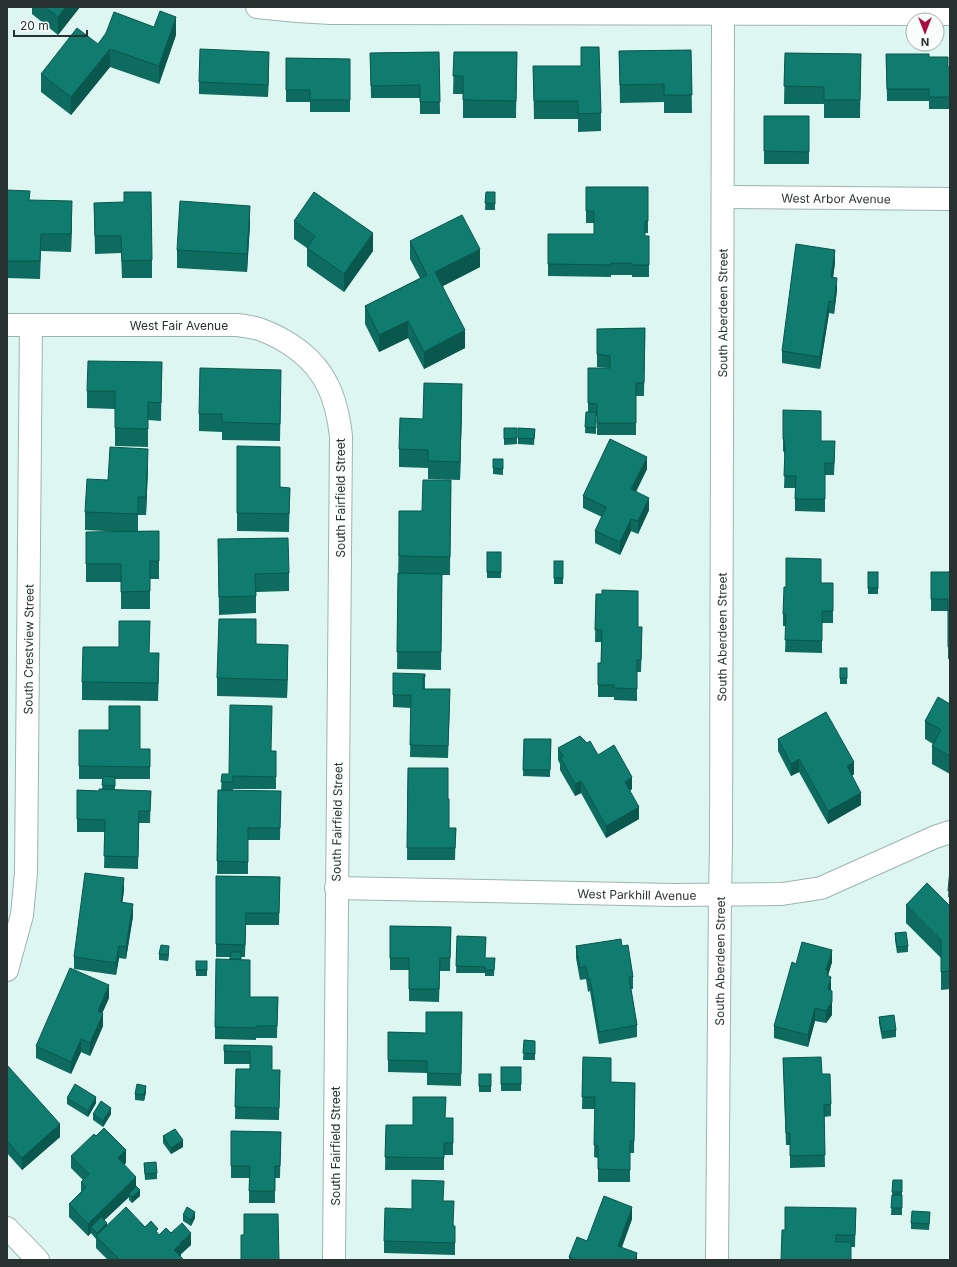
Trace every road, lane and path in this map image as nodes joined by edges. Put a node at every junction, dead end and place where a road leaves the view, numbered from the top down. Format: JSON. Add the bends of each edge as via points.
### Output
{"nodes":[{"id":1,"x":257,"y":7,"type":"edge"},
{"id":2,"x":723,"y":14,"type":"junction"},
{"id":3,"x":950,"y":14,"type":"edge"},
{"id":4,"x":723,"y":197,"type":"junction"},
{"id":5,"x":950,"y":198,"type":"edge"},
{"id":6,"x":7,"y":325,"type":"edge"},
{"id":7,"x":31,"y":325,"type":"junction"},
{"id":8,"x":328,"y":385,"type":"joint"},
{"id":9,"x":950,"y":832,"type":"edge"},
{"id":10,"x":336,"y":888,"type":"junction"},
{"id":11,"x":720,"y":894,"type":"junction"},
{"id":12,"x":7,"y":970,"type":"edge"},
{"id":13,"x":7,"y":1228,"type":"edge"},
{"id":14,"x":38,"y":1260,"type":"edge"},
{"id":15,"x":334,"y":1260,"type":"edge"},
{"id":16,"x":717,"y":1260,"type":"edge"}],
"edges":[{"from":1,"to":2,"type":"street","via":[[331,13]]},
{"from":2,"to":3,"type":"street"},
{"from":2,"to":4,"type":"street","name":"South Aberdeen Street"},
{"from":4,"to":5,"type":"street","name":"West Arbor Avenue"},
{"from":4,"to":11,"type":"street","name":"South Aberdeen Street"},
{"from":6,"to":7,"type":"street","name":"West Fair Avenue"},
{"from":7,"to":8,"type":"street","name":"West Fair Avenue","via":[[238,325],[258,328],[283,340],[305,355]]},
{"from":7,"to":12,"type":"street","name":"South Crestview Street","via":[[26,873],[22,915]]},
{"from":8,"to":10,"type":"street","name":"South Fairfield Street","via":[[338,413],[341,436]]},
{"from":9,"to":11,"type":"street","name":"West Parkhill Avenue","via":[[820,888],[782,894]]},
{"from":10,"to":11,"type":"street","name":"West Parkhill Avenue"},
{"from":10,"to":15,"type":"street","name":"South Fairfield Street"},
{"from":11,"to":16,"type":"street","name":"South Aberdeen Street"},
{"from":13,"to":14,"type":"street"}]}
